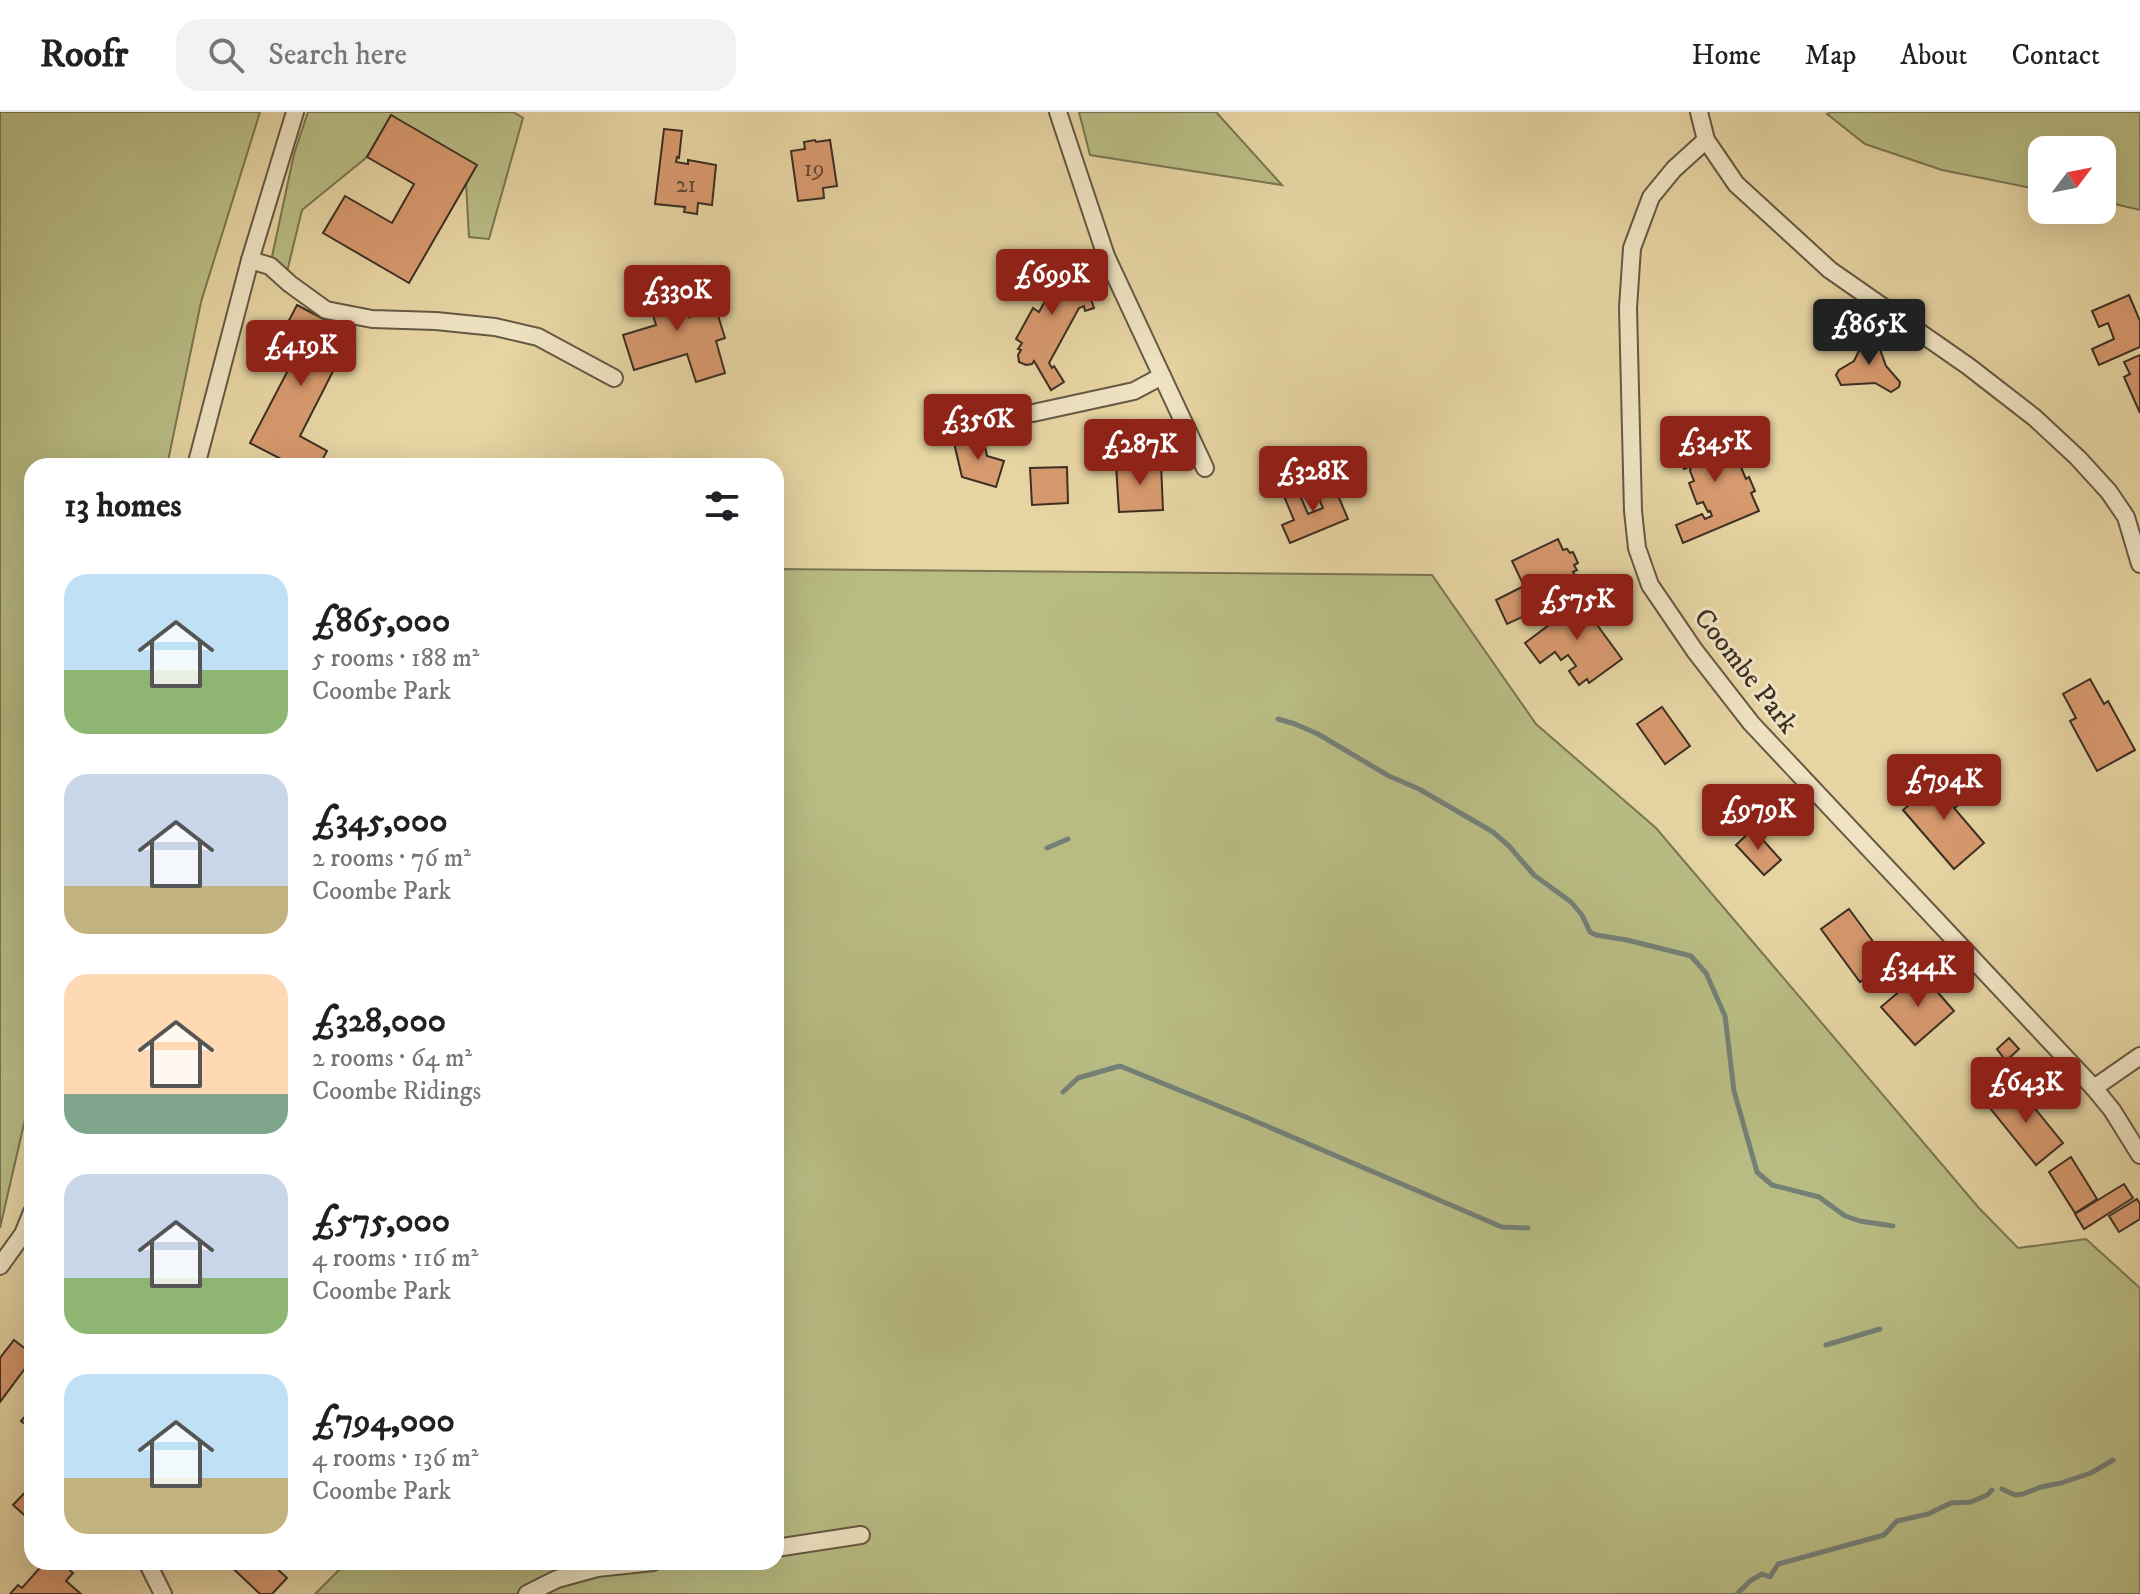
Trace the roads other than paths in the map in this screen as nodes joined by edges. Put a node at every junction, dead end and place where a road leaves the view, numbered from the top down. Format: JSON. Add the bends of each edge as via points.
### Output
{"nodes":[{"id":1,"x":295,"y":112,"type":"edge"},
{"id":2,"x":1058,"y":112,"type":"edge"},
{"id":3,"x":1699,"y":112,"type":"edge"},
{"id":4,"x":1706,"y":140,"type":"junction"},
{"id":5,"x":250,"y":260,"type":"junction"},
{"id":6,"x":1162,"y":376,"type":"junction"},
{"id":7,"x":614,"y":378,"type":"dead end"},
{"id":8,"x":1033,"y":413,"type":"dead end"},
{"id":9,"x":198,"y":458,"type":"edge"},
{"id":10,"x":1205,"y":468,"type":"dead end"},
{"id":11,"x":2140,"y":564,"type":"edge"},
{"id":12,"x":2140,"y":1056,"type":"edge"},
{"id":13,"x":2094,"y":1088,"type":"junction"},
{"id":14,"x":2140,"y":1155,"type":"edge"},
{"id":15,"x":23,"y":1234,"type":"edge"},
{"id":16,"x":0,"y":1266,"type":"edge"},
{"id":17,"x":861,"y":1535,"type":"dead end"},
{"id":18,"x":784,"y":1547,"type":"edge"},
{"id":19,"x":151,"y":1570,"type":"edge"},
{"id":20,"x":590,"y":1570,"type":"edge"},
{"id":21,"x":163,"y":1594,"type":"edge"},
{"id":22,"x":527,"y":1594,"type":"edge"}],
"edges":[{"from":1,"to":5,"type":"street"},
{"from":2,"to":6,"type":"street","via":[[1106,256]]},
{"from":3,"to":4,"type":"street"},
{"from":4,"to":11,"type":"street","via":[[1736,184],[1830,270],[1968,366],[2078,458],[2126,517]]},
{"from":4,"to":13,"type":"street","name":"Coombe Park","via":[[1651,197],[1632,248],[1628,308],[1633,511],[1637,548],[1650,585],[1751,723]]},
{"from":5,"to":7,"type":"street","via":[[270,266],[326,310],[372,319],[495,327],[538,337]]},
{"from":5,"to":9,"type":"street"},
{"from":6,"to":8,"type":"street","via":[[1134,391]]},
{"from":6,"to":10,"type":"street"},
{"from":12,"to":13,"type":"street"},
{"from":13,"to":14,"type":"street","name":"Coombe Park"},
{"from":15,"to":16,"type":"street"},
{"from":17,"to":18,"type":"street"},
{"from":19,"to":21,"type":"street"},
{"from":20,"to":22,"type":"street"}]}
